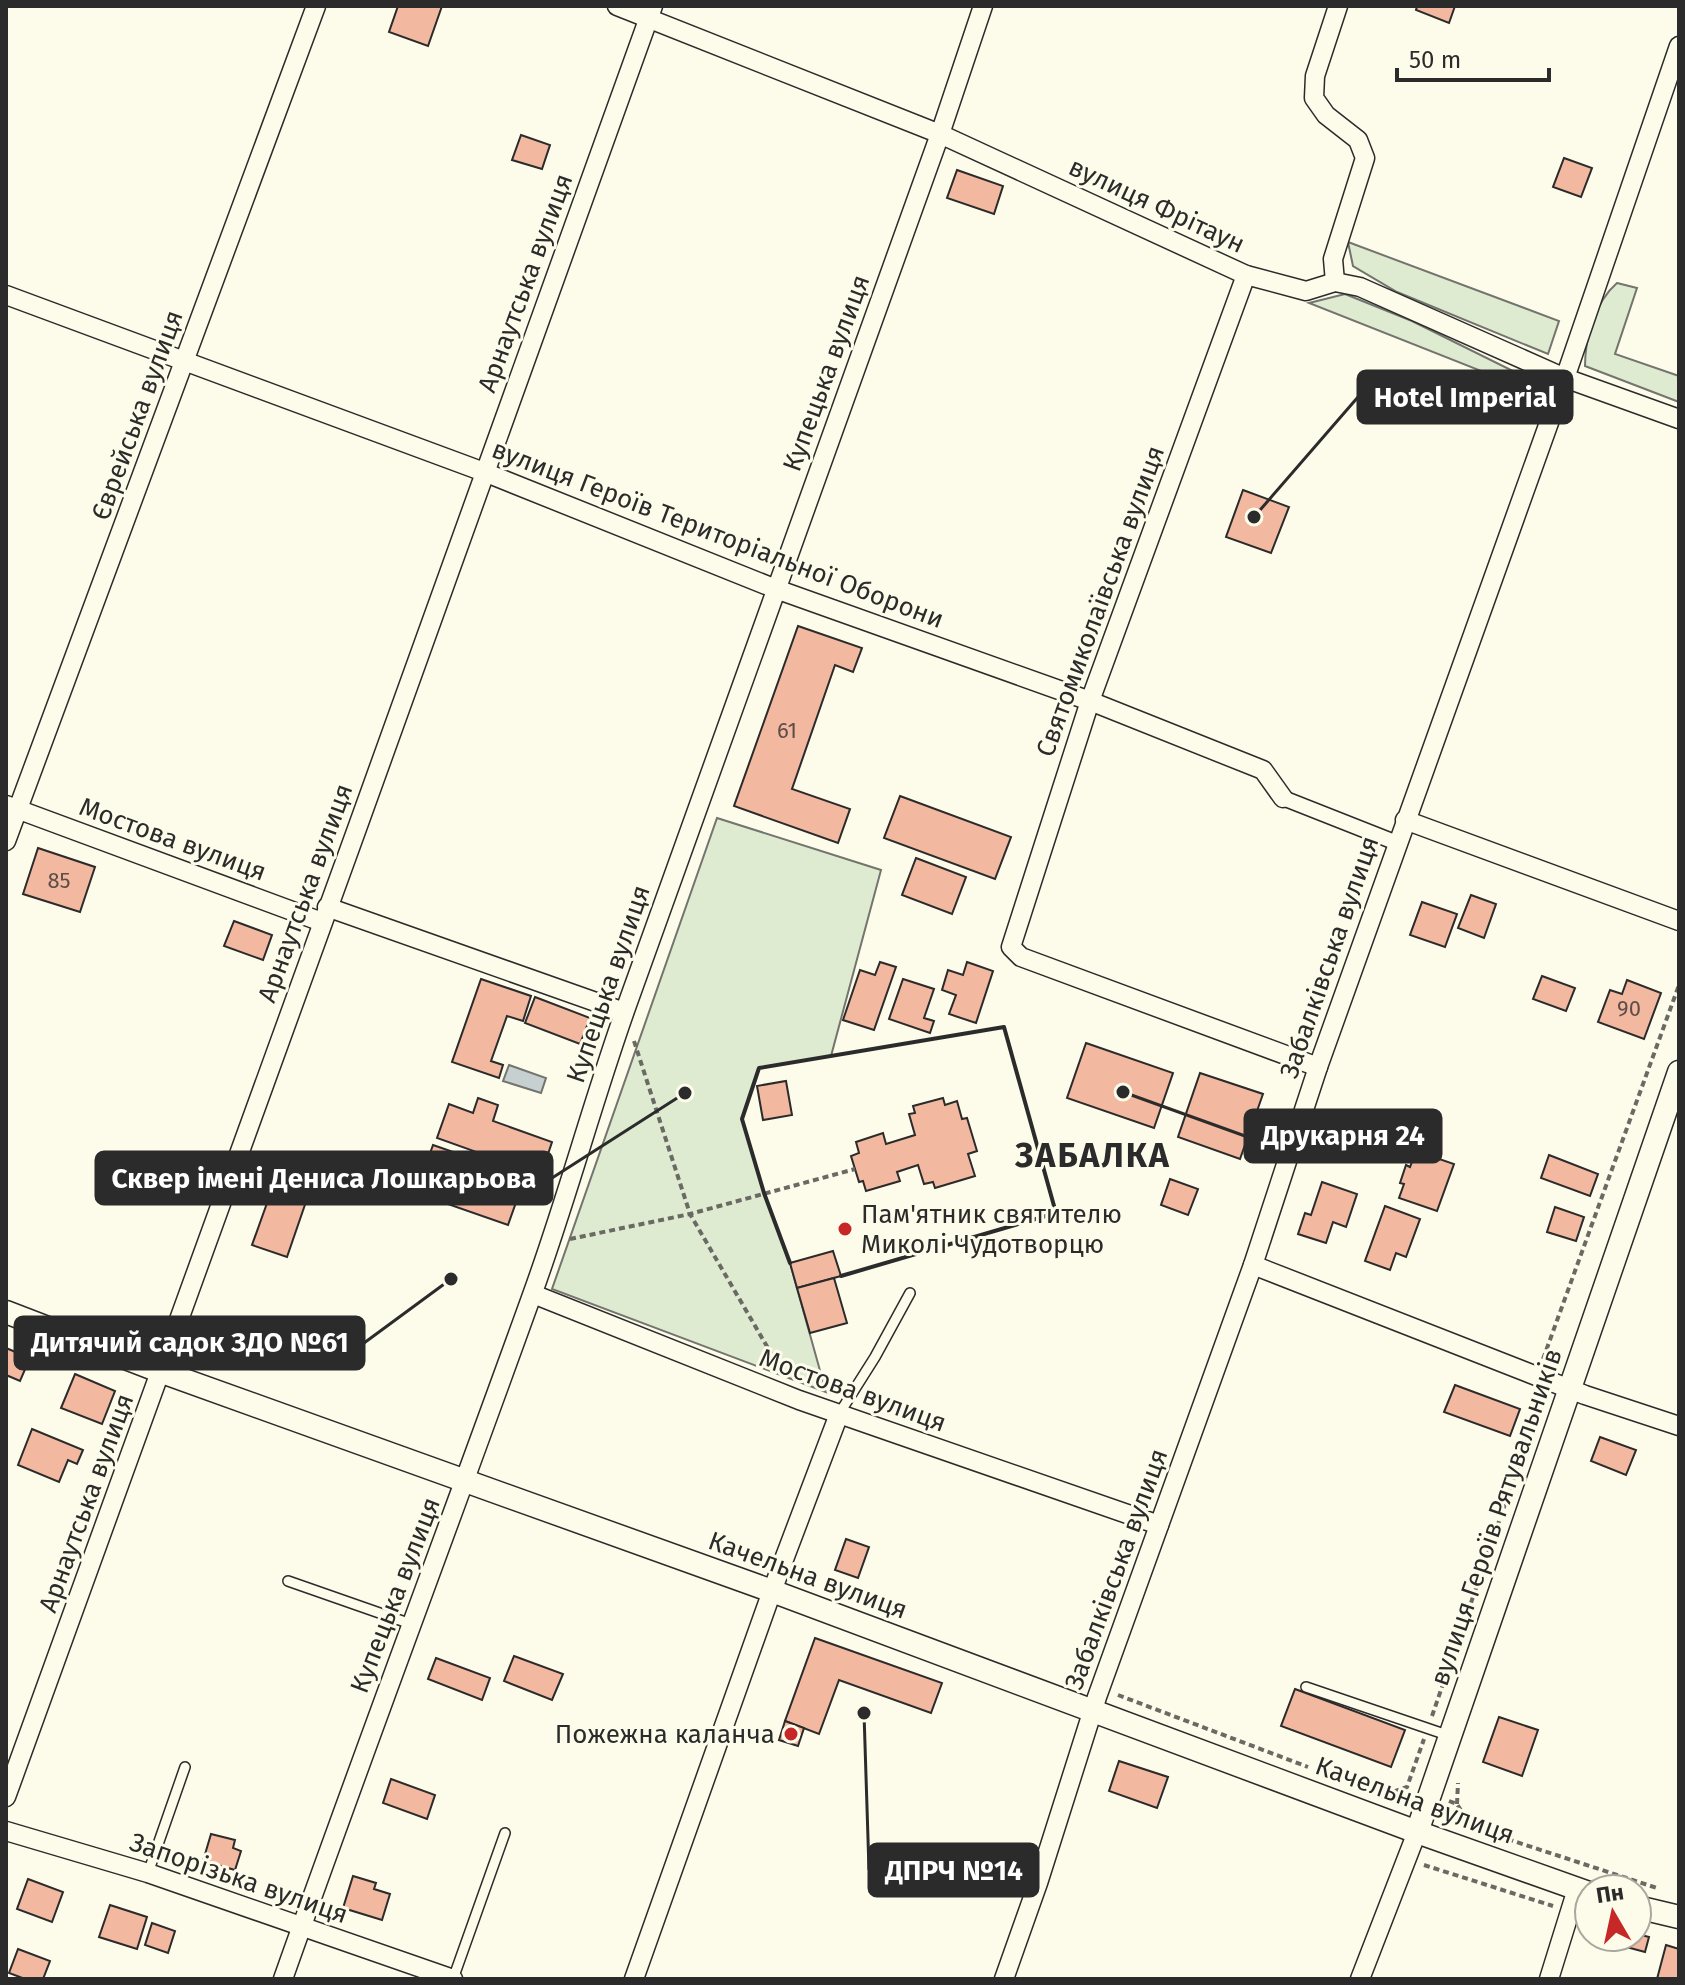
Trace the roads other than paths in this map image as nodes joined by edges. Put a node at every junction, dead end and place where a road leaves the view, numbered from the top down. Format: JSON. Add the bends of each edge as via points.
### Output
{"nodes":[{"id":1,"x":316,"y":6,"type":"edge"},
{"id":2,"x":617,"y":6,"type":"edge"},
{"id":3,"x":983,"y":6,"type":"edge"},
{"id":4,"x":1338,"y":6,"type":"edge"},
{"id":5,"x":651,"y":12,"type":"edge"},
{"id":6,"x":1679,"y":46,"type":"edge"},
{"id":7,"x":940,"y":134,"type":"junction"},
{"id":8,"x":1246,"y":275,"type":"junction"},
{"id":9,"x":1335,"y":282,"type":"junction"},
{"id":10,"x":6,"y":295,"type":"edge"},
{"id":11,"x":185,"y":359,"type":"junction"},
{"id":12,"x":1565,"y":378,"type":"junction"},
{"id":13,"x":1679,"y":419,"type":"edge"},
{"id":14,"x":484,"y":472,"type":"junction"},
{"id":15,"x":776,"y":589,"type":"junction"},
{"id":16,"x":1090,"y":701,"type":"junction"},
{"id":17,"x":1283,"y":798,"type":"joint"},
{"id":18,"x":12,"y":807,"type":"edge"},
{"id":19,"x":1405,"y":820,"type":"junction"},
{"id":20,"x":6,"y":841,"type":"edge"},
{"id":21,"x":1397,"y":843,"type":"junction"},
{"id":22,"x":324,"y":914,"type":"junction"},
{"id":23,"x":1679,"y":921,"type":"edge"},
{"id":24,"x":624,"y":1012,"type":"junction"},
{"id":25,"x":1318,"y":1067,"type":"junction"},
{"id":26,"x":1679,"y":1072,"type":"edge"},
{"id":27,"x":1253,"y":1265,"type":"junction"},
{"id":28,"x":910,"y":1293,"type":"dead end"},
{"id":29,"x":533,"y":1294,"type":"junction"},
{"id":30,"x":6,"y":1312,"type":"edge"},
{"id":31,"x":162,"y":1372,"type":"junction"},
{"id":32,"x":1569,"y":1388,"type":"junction"},
{"id":33,"x":839,"y":1414,"type":"junction"},
{"id":34,"x":1679,"y":1426,"type":"edge"},
{"id":35,"x":465,"y":1480,"type":"junction"},
{"id":36,"x":1159,"y":1525,"type":"junction"},
{"id":37,"x":288,"y":1581,"type":"dead end"},
{"id":38,"x":772,"y":1591,"type":"junction"},
{"id":39,"x":411,"y":1624,"type":"junction"},
{"id":40,"x":1306,"y":1687,"type":"dead end"},
{"id":41,"x":1093,"y":1711,"type":"junction"},
{"id":42,"x":1450,"y":1736,"type":"junction"},
{"id":43,"x":185,"y":1767,"type":"dead end"},
{"id":44,"x":6,"y":1797,"type":"edge"},
{"id":45,"x":6,"y":1831,"type":"edge"},
{"id":46,"x":1417,"y":1832,"type":"junction"},
{"id":47,"x":505,"y":1833,"type":"dead end"},
{"id":48,"x":148,"y":1873,"type":"junction"},
{"id":49,"x":1573,"y":1887,"type":"edge"},
{"id":50,"x":1573,"y":1906,"type":"edge"},
{"id":51,"x":1653,"y":1911,"type":"edge"},
{"id":52,"x":1679,"y":1917,"type":"edge"},
{"id":53,"x":302,"y":1926,"type":"junction"},
{"id":54,"x":283,"y":1979,"type":"edge"},
{"id":55,"x":453,"y":1979,"type":"edge"},
{"id":56,"x":634,"y":1979,"type":"edge"},
{"id":57,"x":1004,"y":1979,"type":"edge"},
{"id":58,"x":1360,"y":1979,"type":"edge"},
{"id":59,"x":1549,"y":1979,"type":"edge"}],
"edges":[{"from":1,"to":11,"type":"street","name":"Єврейська вулиця"},
{"from":2,"to":5,"type":"street","name":"вулиця Фрітаун"},
{"from":3,"to":7,"type":"street","name":"Купецька вулиця"},
{"from":4,"to":9,"type":"street","via":[[1315,76],[1314,98],[1326,115],[1358,140],[1365,158],[1333,259]]},
{"from":5,"to":7,"type":"street","name":"вулиця Фрітаун"},
{"from":5,"to":14,"type":"street","name":"Арнаутська вулиця"},
{"from":6,"to":12,"type":"street","name":"Забалківська вулиця"},
{"from":7,"to":8,"type":"street","name":"вулиця Фрітаун"},
{"from":7,"to":15,"type":"street","name":"Купецька вулиця"},
{"from":8,"to":9,"type":"street","name":"вулиця Фрітаун","via":[[1306,291]]},
{"from":8,"to":16,"type":"street","name":"Святомиколаївська вулиця"},
{"from":9,"to":12,"type":"street","name":"вулиця Фрітаун","via":[[1360,287]]},
{"from":10,"to":11,"type":"street","name":"вулиця Героїв Територіальної Оборони"},
{"from":11,"to":14,"type":"street","name":"вулиця Героїв Територіальної Оборони"},
{"from":11,"to":18,"type":"street","name":"Єврейська вулиця"},
{"from":12,"to":13,"type":"street","name":"вулиця Фрітаун"},
{"from":12,"to":19,"type":"street","name":"Забалківська вулиця"},
{"from":14,"to":15,"type":"street","name":"вулиця Героїв Територіальної Оборони"},
{"from":14,"to":22,"type":"street","name":"Арнаутська вулиця"},
{"from":15,"to":16,"type":"street","name":"вулиця Героїв Територіальної Оборони"},
{"from":15,"to":24,"type":"street","name":"Купецька вулиця"},
{"from":16,"to":17,"type":"street","name":"вулиця Героїв Територіальної Оборони","via":[[1263,770]]},
{"from":16,"to":25,"type":"street","name":"Святомиколаївська вулиця","via":[[1011,947],[1021,957]]},
{"from":17,"to":21,"type":"street","name":"вулиця Героїв Територіальної Оборони"},
{"from":18,"to":20,"type":"street","name":"Єврейська вулиця"},
{"from":18,"to":22,"type":"street","name":"Мостова вулиця"},
{"from":19,"to":21,"type":"street","name":"Забалківська вулиця"},
{"from":19,"to":23,"type":"street"},
{"from":21,"to":25,"type":"street","name":"Забалківська вулиця"},
{"from":22,"to":24,"type":"street","name":"Мостова вулиця"},
{"from":22,"to":31,"type":"street","name":"Арнаутська вулиця"},
{"from":24,"to":29,"type":"street","name":"Купецька вулиця"},
{"from":25,"to":27,"type":"street","name":"Забалківська вулиця"},
{"from":26,"to":32,"type":"street","name":"вулиця Героїв Рятувальників"},
{"from":27,"to":32,"type":"street"},
{"from":27,"to":36,"type":"street","name":"Забалківська вулиця"},
{"from":28,"to":33,"type":"lane"},
{"from":29,"to":33,"type":"street","name":"Мостова вулиця"},
{"from":29,"to":35,"type":"street","name":"Купецька вулиця"},
{"from":30,"to":31,"type":"street","name":"Качельна вулиця"},
{"from":31,"to":35,"type":"street","name":"Качельна вулиця"},
{"from":31,"to":44,"type":"street","name":"Арнаутська вулиця"},
{"from":32,"to":34,"type":"street"},
{"from":32,"to":42,"type":"street","name":"вулиця Героїв Рятувальників"},
{"from":33,"to":36,"type":"street","name":"Мостова вулиця"},
{"from":33,"to":38,"type":"street"},
{"from":35,"to":38,"type":"street","name":"Качельна вулиця"},
{"from":35,"to":39,"type":"street","name":"Купецька вулиця"},
{"from":36,"to":41,"type":"street","name":"Забалківська вулиця"},
{"from":37,"to":39,"type":"lane"},
{"from":38,"to":41,"type":"street","name":"Качельна вулиця"},
{"from":38,"to":56,"type":"street"},
{"from":39,"to":53,"type":"street","name":"Купецька вулиця"},
{"from":40,"to":42,"type":"lane"},
{"from":41,"to":46,"type":"street","name":"Качельна вулиця"},
{"from":41,"to":57,"type":"street","name":"Забалківська вулиця"},
{"from":42,"to":46,"type":"street","name":"вулиця Героїв Рятувальників"},
{"from":43,"to":48,"type":"lane"},
{"from":45,"to":48,"type":"street","name":"Запорізька вулиця"},
{"from":46,"to":49,"type":"street","name":"Качельна вулиця"},
{"from":46,"to":58,"type":"street","name":"вулиця Героїв Рятувальників"},
{"from":47,"to":55,"type":"lane"},
{"from":48,"to":53,"type":"street","name":"Запорізька вулиця"},
{"from":50,"to":59,"type":"street"},
{"from":51,"to":52,"type":"street"},
{"from":53,"to":54,"type":"street","name":"Купецька вулиця"},
{"from":53,"to":55,"type":"street","name":"Запорізька вулиця"}]}
